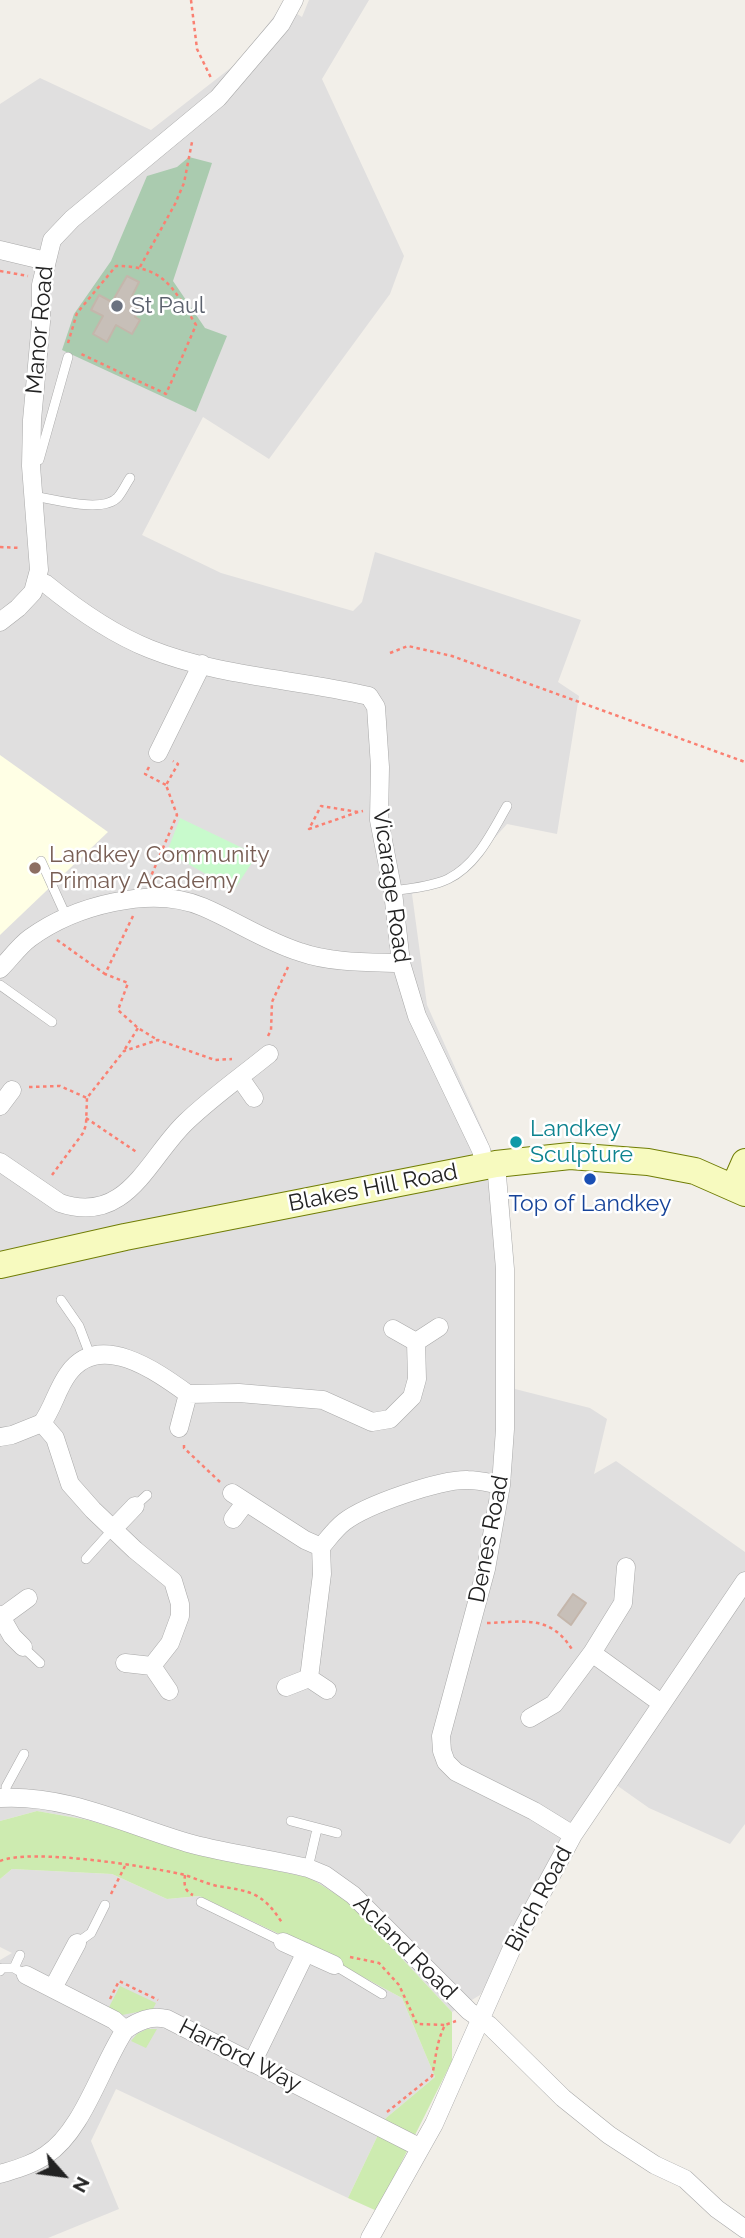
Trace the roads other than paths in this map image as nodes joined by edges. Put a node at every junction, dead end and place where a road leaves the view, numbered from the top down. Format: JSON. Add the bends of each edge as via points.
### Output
{"nodes":[{"id":1,"x":294,"y":0,"type":"edge"},
{"id":2,"x":0,"y":250,"type":"edge"},
{"id":3,"x":44,"y":270,"type":"junction"},
{"id":4,"x":67,"y":352,"type":"road end"},
{"id":5,"x":31,"y":466,"type":"junction"},
{"id":6,"x":130,"y":478,"type":"dead end"},
{"id":7,"x":33,"y":496,"type":"junction"},
{"id":8,"x":37,"y":580,"type":"junction"},
{"id":9,"x":0,"y":622,"type":"edge"},
{"id":10,"x":202,"y":664,"type":"junction"},
{"id":11,"x":158,"y":753,"type":"road end"},
{"id":12,"x":507,"y":806,"type":"dead end"},
{"id":13,"x":41,"y":861,"type":"dead end"},
{"id":14,"x":393,"y":891,"type":"junction"},
{"id":15,"x":66,"y":916,"type":"junction"},
{"id":16,"x":401,"y":963,"type":"junction"},
{"id":17,"x":0,"y":969,"type":"edge"},
{"id":18,"x":0,"y":985,"type":"edge"},
{"id":19,"x":52,"y":1022,"type":"dead end"},
{"id":20,"x":266,"y":1049,"type":"road end"},
{"id":21,"x":240,"y":1078,"type":"junction"},
{"id":22,"x":18,"y":1088,"type":"road end"},
{"id":23,"x":254,"y":1098,"type":"dead end"},
{"id":24,"x":0,"y":1106,"type":"edge"},
{"id":25,"x":0,"y":1161,"type":"edge"},
{"id":26,"x":745,"y":1162,"type":"edge"},
{"id":27,"x":490,"y":1165,"type":"junction"},
{"id":28,"x":740,"y":1190,"type":"edge"},
{"id":29,"x":0,"y":1265,"type":"edge"},
{"id":30,"x":61,"y":1300,"type":"dead end"},
{"id":31,"x":439,"y":1327,"type":"dead end"},
{"id":32,"x":393,"y":1329,"type":"dead end"},
{"id":33,"x":416,"y":1342,"type":"junction"},
{"id":34,"x":90,"y":1355,"type":"junction"},
{"id":35,"x":188,"y":1394,"type":"junction"},
{"id":36,"x":42,"y":1423,"type":"junction"},
{"id":37,"x":179,"y":1428,"type":"road end"},
{"id":38,"x":0,"y":1437,"type":"edge"},
{"id":39,"x":501,"y":1485,"type":"junction"},
{"id":40,"x":141,"y":1501,"type":"dead end"},
{"id":41,"x":233,"y":1518,"type":"dead end"},
{"id":42,"x":114,"y":1528,"type":"junction"},
{"id":43,"x":321,"y":1546,"type":"junction"},
{"id":44,"x":86,"y":1559,"type":"dead end"},
{"id":45,"x":626,"y":1567,"type":"dead end"},
{"id":46,"x":745,"y":1581,"type":"edge"},
{"id":47,"x":28,"y":1598,"type":"dead end"},
{"id":48,"x":1,"y":1616,"type":"edge"},
{"id":49,"x":23,"y":1647,"type":"joint"},
{"id":50,"x":589,"y":1658,"type":"junction"},
{"id":51,"x":40,"y":1663,"type":"dead end"},
{"id":52,"x":125,"y":1663,"type":"dead end"},
{"id":53,"x":152,"y":1666,"type":"junction"},
{"id":54,"x":309,"y":1678,"type":"junction"},
{"id":55,"x":286,"y":1687,"type":"dead end"},
{"id":56,"x":169,"y":1690,"type":"dead end"},
{"id":57,"x":327,"y":1690,"type":"dead end"},
{"id":58,"x":661,"y":1703,"type":"junction"},
{"id":59,"x":530,"y":1718,"type":"dead end"},
{"id":60,"x":24,"y":1754,"type":"dead end"},
{"id":61,"x":3,"y":1797,"type":"edge"},
{"id":62,"x":291,"y":1821,"type":"dead end"},
{"id":63,"x":317,"y":1829,"type":"junction"},
{"id":64,"x":337,"y":1833,"type":"dead end"},
{"id":65,"x":573,"y":1835,"type":"junction"},
{"id":66,"x":308,"y":1868,"type":"junction"},
{"id":67,"x":201,"y":1902,"type":"road end"},
{"id":68,"x":105,"y":1905,"type":"road end"},
{"id":69,"x":283,"y":1942,"type":"joint"},
{"id":70,"x":77,"y":1943,"type":"joint"},
{"id":71,"x":306,"y":1952,"type":"junction"},
{"id":72,"x":20,"y":1955,"type":"dead end"},
{"id":73,"x":334,"y":1965,"type":"joint"},
{"id":74,"x":0,"y":1971,"type":"edge"},
{"id":75,"x":20,"y":1972,"type":"junction"},
{"id":76,"x":53,"y":1988,"type":"junction"},
{"id":77,"x":382,"y":1994,"type":"dead end"},
{"id":78,"x":474,"y":2015,"type":"junction"},
{"id":79,"x":125,"y":2030,"type":"junction"},
{"id":80,"x":252,"y":2063,"type":"junction"},
{"id":81,"x":419,"y":2147,"type":"junction"},
{"id":82,"x":0,"y":2174,"type":"edge"},
{"id":83,"x":745,"y":2229,"type":"edge"},
{"id":84,"x":370,"y":2238,"type":"edge"}],
"edges":[{"from":1,"to":3,"type":"street","name":"Manor Road","via":[[281,24],[218,98],[52,240]]},
{"from":2,"to":3,"type":"street"},
{"from":3,"to":5,"type":"street","name":"Manor Road"},
{"from":4,"to":5,"type":"lane","via":[[39,460]]},
{"from":5,"to":7,"type":"street","name":"Manor Road"},
{"from":6,"to":7,"type":"lane","via":[[117,498],[105,504]]},
{"from":7,"to":8,"type":"street","name":"Manor Road"},
{"from":8,"to":9,"type":"street","via":[[33,592]]},
{"from":8,"to":10,"type":"street","name":"Vicarage Road","via":[[118,633],[150,649]]},
{"from":10,"to":11,"type":"street"},
{"from":10,"to":14,"type":"street","name":"Vicarage Road","via":[[369,696],[376,707],[379,820]]},
{"from":12,"to":14,"type":"lane","via":[[486,842],[458,872],[430,885]]},
{"from":13,"to":15,"type":"lane"},
{"from":14,"to":16,"type":"street","name":"Vicarage Road"},
{"from":15,"to":16,"type":"street","via":[[116,895],[155,898],[201,906],[297,952]]},
{"from":15,"to":17,"type":"street","via":[[28,940]]},
{"from":16,"to":27,"type":"street","name":"Vicarage Road","via":[[417,1016]]},
{"from":18,"to":19,"type":"lane"},
{"from":20,"to":21,"type":"street"},
{"from":21,"to":23,"type":"street"},
{"from":21,"to":25,"type":"street","via":[[184,1124],[125,1194],[111,1202],[92,1207],[60,1203]]},
{"from":22,"to":24,"type":"street"},
{"from":26,"to":28,"type":"street"},
{"from":27,"to":28,"type":"street","name":"Blakes Hill Road","via":[[570,1156],[648,1162],[695,1171]]},
{"from":27,"to":29,"type":"street","name":"Blakes Hill Road"},
{"from":27,"to":39,"type":"street","name":"Denes Road","via":[[505,1269]]},
{"from":30,"to":34,"type":"lane","via":[[79,1326]]},
{"from":31,"to":33,"type":"street"},
{"from":32,"to":33,"type":"street"},
{"from":33,"to":35,"type":"street","via":[[417,1380],[412,1397],[390,1419],[372,1422],[323,1399]]},
{"from":34,"to":35,"type":"street","via":[[146,1366]]},
{"from":34,"to":36,"type":"street","via":[[69,1373]]},
{"from":35,"to":37,"type":"street"},
{"from":36,"to":38,"type":"street"},
{"from":36,"to":42,"type":"street","via":[[55,1438],[70,1484]]},
{"from":39,"to":43,"type":"street","via":[[467,1480],[432,1486],[362,1510]]},
{"from":39,"to":65,"type":"street","name":"Denes Road","via":[[486,1569],[441,1736],[442,1751],[446,1762],[462,1776]]},
{"from":40,"to":42,"type":"street"},
{"from":41,"to":43,"type":"street","via":[[239,1498],[305,1541]]},
{"from":42,"to":44,"type":"lane"},
{"from":42,"to":53,"type":"street","via":[[173,1581],[180,1604],[177,1629]]},
{"from":43,"to":54,"type":"street","via":[[322,1574]]},
{"from":45,"to":50,"type":"street","via":[[623,1602]]},
{"from":46,"to":58,"type":"street","name":"Birch Road"},
{"from":47,"to":48,"type":"street"},
{"from":48,"to":49,"type":"street"},
{"from":49,"to":51,"type":"lane"},
{"from":50,"to":58,"type":"street"},
{"from":50,"to":59,"type":"street","via":[[554,1704]]},
{"from":52,"to":53,"type":"street"},
{"from":53,"to":56,"type":"street"},
{"from":54,"to":55,"type":"street"},
{"from":54,"to":57,"type":"street"},
{"from":58,"to":65,"type":"street","name":"Birch Road"},
{"from":60,"to":61,"type":"lane"},
{"from":61,"to":66,"type":"street","name":"Acland Road","via":[[75,1805],[193,1844]]},
{"from":62,"to":63,"type":"lane"},
{"from":63,"to":64,"type":"lane"},
{"from":63,"to":66,"type":"lane"},
{"from":65,"to":78,"type":"street","name":"Birch Road"},
{"from":66,"to":78,"type":"street","name":"Acland Road","via":[[353,1895]]},
{"from":67,"to":69,"type":"lane"},
{"from":68,"to":70,"type":"lane","via":[[91,1933]]},
{"from":69,"to":71,"type":"street"},
{"from":70,"to":76,"type":"street"},
{"from":71,"to":73,"type":"street"},
{"from":71,"to":80,"type":"street"},
{"from":72,"to":75,"type":"lane"},
{"from":73,"to":77,"type":"lane"},
{"from":74,"to":75,"type":"lane"},
{"from":75,"to":76,"type":"street"},
{"from":76,"to":79,"type":"street"},
{"from":78,"to":81,"type":"street","name":"Birch Road","via":[[433,2124]]},
{"from":78,"to":83,"type":"street","name":"Acland Road","via":[[609,2135],[685,2179]]},
{"from":79,"to":80,"type":"street","name":"Harford Way","via":[[159,2017]]},
{"from":79,"to":82,"type":"street","via":[[67,2134],[48,2154]]},
{"from":80,"to":81,"type":"street","name":"Harford Way"},
{"from":81,"to":84,"type":"street","name":"Birch Road"}]}
